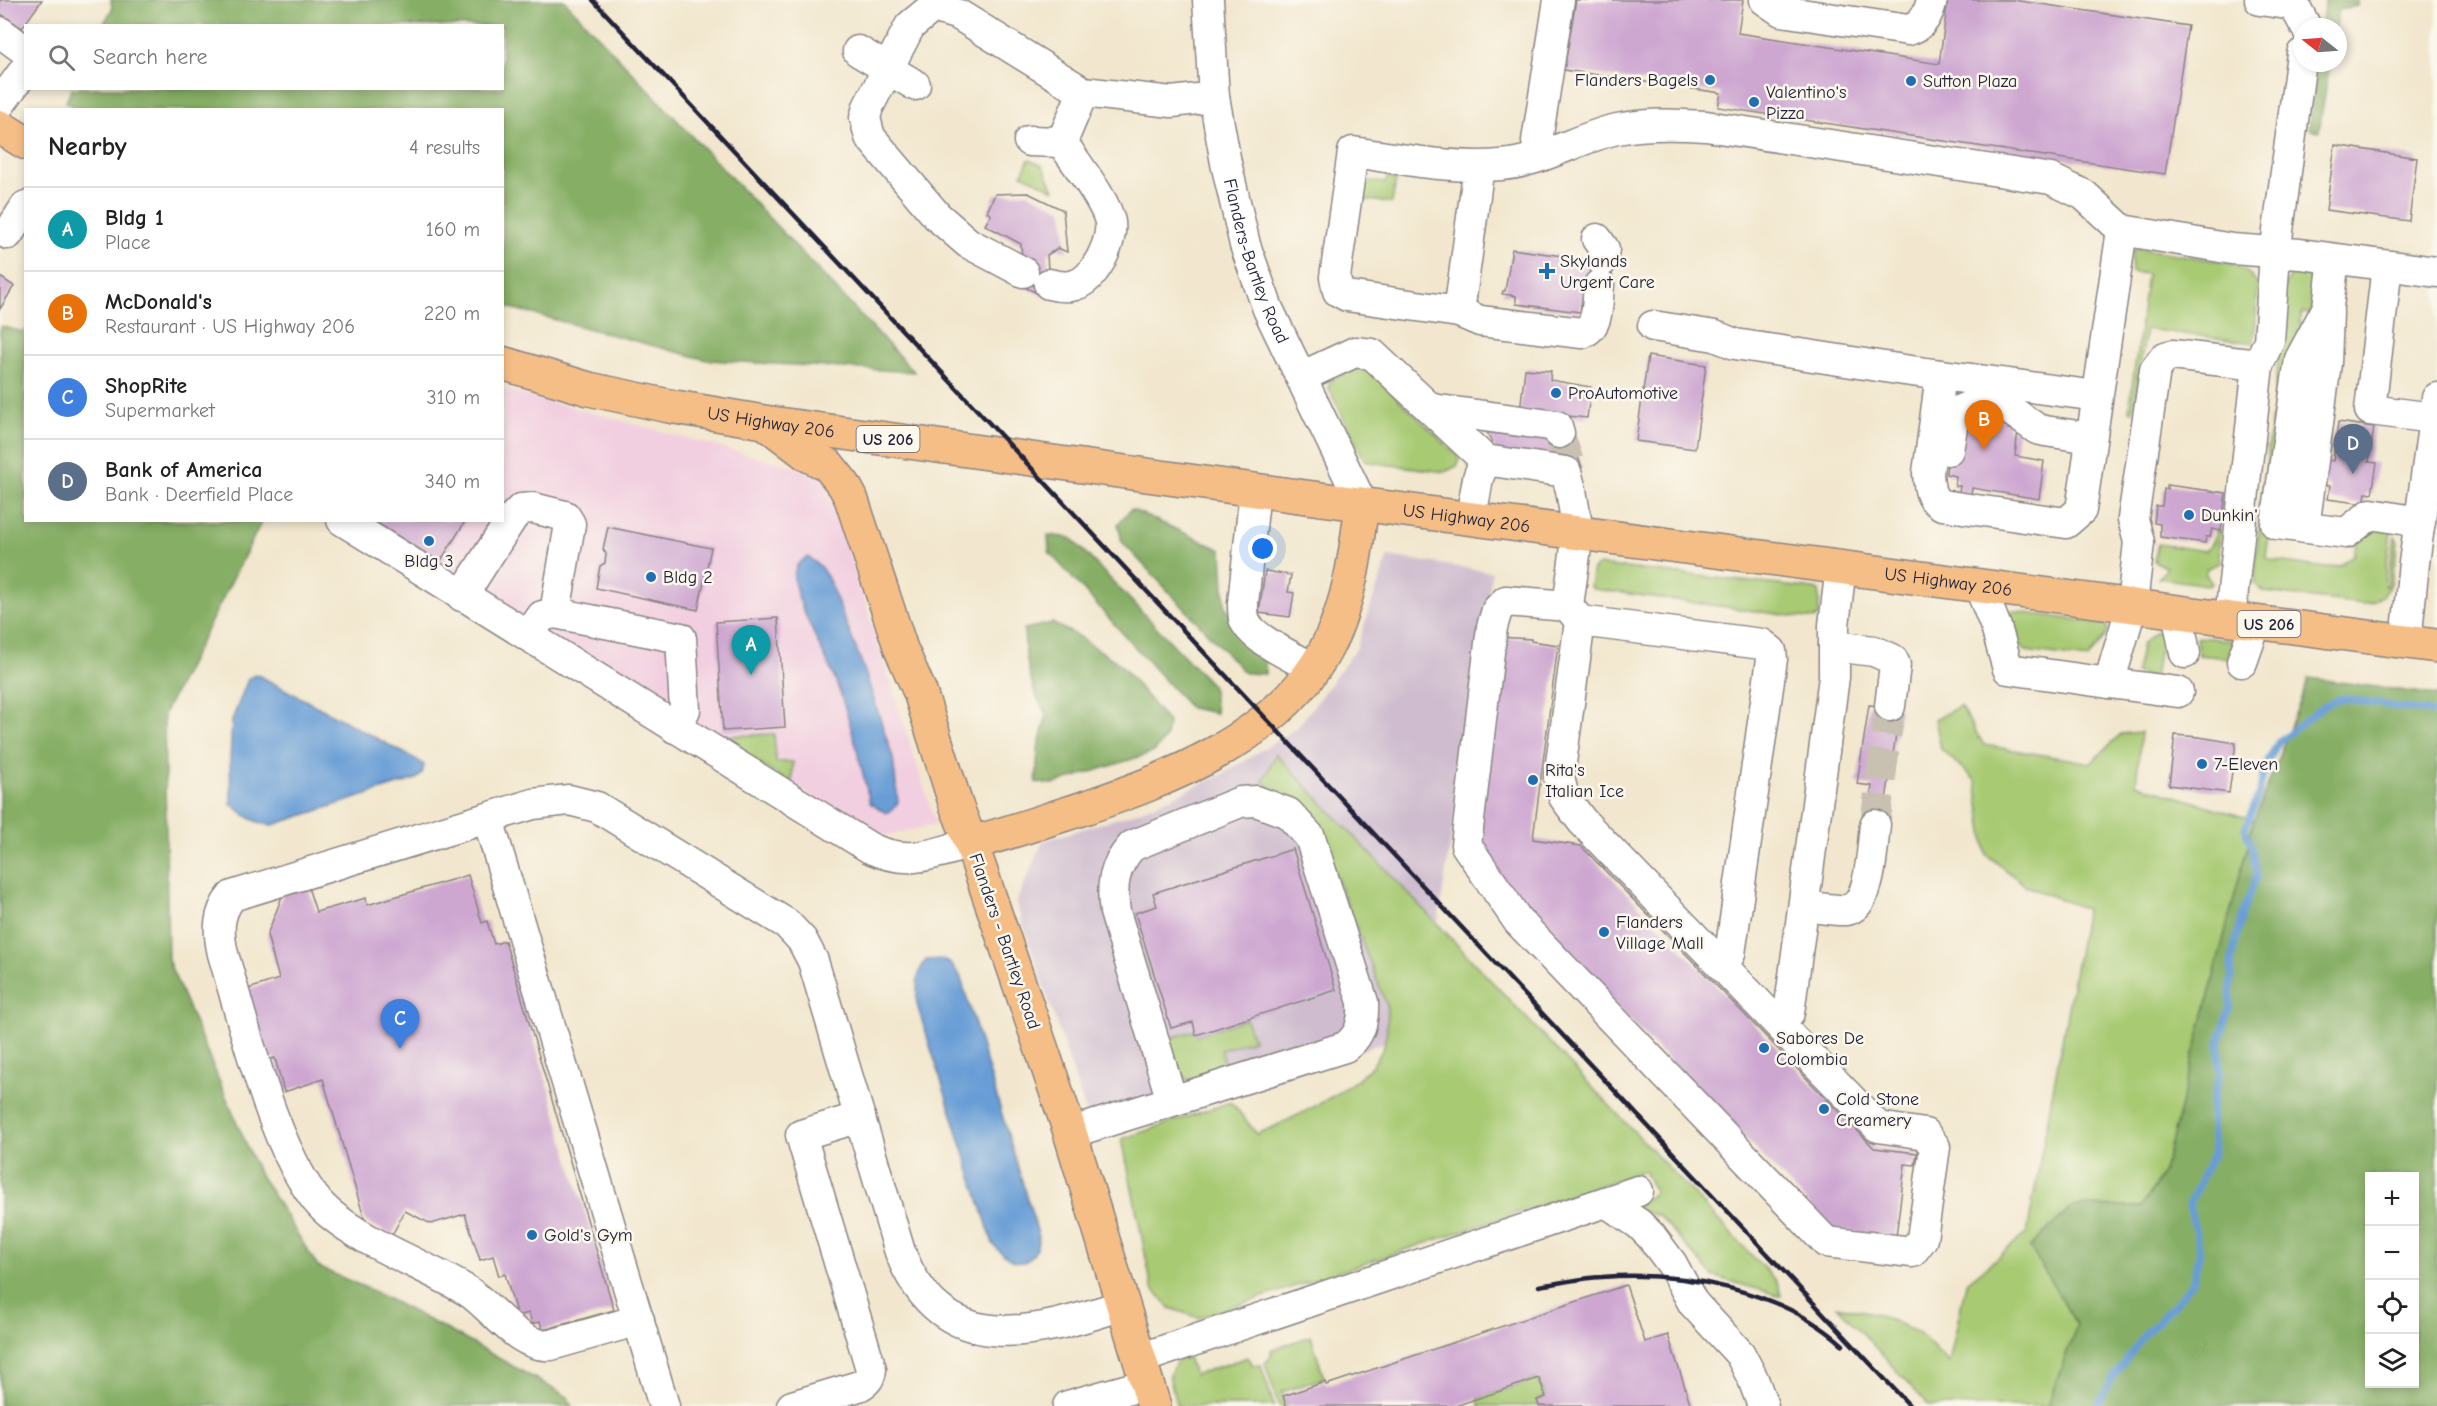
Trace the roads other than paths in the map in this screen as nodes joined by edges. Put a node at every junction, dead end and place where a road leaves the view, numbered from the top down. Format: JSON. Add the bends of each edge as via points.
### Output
{"nodes":[{"id":1,"x":1208,"y":0,"type":"edge"},
{"id":2,"x":1558,"y":0,"type":"edge"},
{"id":3,"x":1765,"y":0,"type":"edge"},
{"id":4,"x":1932,"y":0,"type":"edge"},
{"id":5,"x":2260,"y":0,"type":"edge"},
{"id":6,"x":2301,"y":18,"type":"edge"},
{"id":7,"x":0,"y":32,"type":"edge"},
{"id":8,"x":24,"y":50,"type":"edge"},
{"id":9,"x":858,"y":51,"type":"dead end"},
{"id":10,"x":887,"y":69,"type":"junction"},
{"id":11,"x":24,"y":71,"type":"edge"},
{"id":12,"x":2300,"y":72,"type":"edge"},
{"id":13,"x":915,"y":85,"type":"dead end"},
{"id":14,"x":1083,"y":92,"type":"junction"},
{"id":15,"x":1214,"y":97,"type":"junction"},
{"id":16,"x":0,"y":104,"type":"edge"},
{"id":17,"x":0,"y":127,"type":"edge"},
{"id":18,"x":1029,"y":141,"type":"dead end"},
{"id":19,"x":24,"y":142,"type":"edge"},
{"id":20,"x":1062,"y":142,"type":"junction"},
{"id":21,"x":1541,"y":156,"type":"junction"},
{"id":22,"x":1479,"y":166,"type":"junction"},
{"id":23,"x":24,"y":209,"type":"edge"},
{"id":24,"x":2122,"y":230,"type":"junction"},
{"id":25,"x":8,"y":234,"type":"dead end"},
{"id":26,"x":2275,"y":253,"type":"junction"},
{"id":27,"x":2334,"y":260,"type":"junction"},
{"id":28,"x":1599,"y":262,"type":"dead end"},
{"id":29,"x":2387,"y":266,"type":"junction"},
{"id":30,"x":2437,"y":272,"type":"edge"},
{"id":31,"x":1459,"y":312,"type":"junction"},
{"id":32,"x":1653,"y":326,"type":"dead end"},
{"id":33,"x":504,"y":364,"type":"edge"},
{"id":34,"x":2258,"y":365,"type":"junction"},
{"id":35,"x":1941,"y":375,"type":"junction"},
{"id":36,"x":1301,"y":377,"type":"junction"},
{"id":37,"x":2097,"y":396,"type":"junction"},
{"id":38,"x":2436,"y":408,"type":"edge"},
{"id":39,"x":1432,"y":409,"type":"junction"},
{"id":40,"x":764,"y":422,"type":"junction"},
{"id":41,"x":1559,"y":433,"type":"dead end"},
{"id":42,"x":2091,"y":438,"type":"junction"},
{"id":43,"x":1485,"y":460,"type":"junction"},
{"id":44,"x":1255,"y":490,"type":"junction"},
{"id":45,"x":1362,"y":504,"type":"junction"},
{"id":46,"x":1942,"y":505,"type":"junction"},
{"id":47,"x":1472,"y":518,"type":"junction"},
{"id":48,"x":345,"y":522,"type":"edge"},
{"id":49,"x":2420,"y":522,"type":"junction"},
{"id":50,"x":1578,"y":532,"type":"junction"},
{"id":51,"x":2426,"y":565,"type":"edge"},
{"id":52,"x":1840,"y":567,"type":"junction"},
{"id":53,"x":1979,"y":585,"type":"junction"},
{"id":54,"x":462,"y":596,"type":"junction"},
{"id":55,"x":2132,"y":605,"type":"junction"},
{"id":56,"x":2177,"y":611,"type":"junction"},
{"id":57,"x":555,"y":613,"type":"junction"},
{"id":58,"x":1574,"y":614,"type":"junction"},
{"id":59,"x":2243,"y":620,"type":"junction"},
{"id":60,"x":528,"y":636,"type":"junction"},
{"id":61,"x":2421,"y":644,"type":"edge"},
{"id":62,"x":1834,"y":646,"type":"junction"},
{"id":63,"x":2185,"y":653,"type":"dead end"},
{"id":64,"x":2242,"y":662,"type":"dead end"},
{"id":65,"x":1313,"y":668,"type":"junction"},
{"id":66,"x":2109,"y":683,"type":"junction"},
{"id":67,"x":2178,"y":692,"type":"dead end"},
{"id":68,"x":1890,"y":706,"type":"tunnel mouth"},
{"id":69,"x":675,"y":728,"type":"junction"},
{"id":70,"x":488,"y":819,"type":"junction"},
{"id":71,"x":1875,"y":825,"type":"tunnel mouth"},
{"id":72,"x":971,"y":843,"type":"junction"},
{"id":73,"x":1804,"y":906,"type":"junction"},
{"id":74,"x":1721,"y":965,"type":"junction"},
{"id":75,"x":1779,"y":1024,"type":"junction"},
{"id":76,"x":1172,"y":1101,"type":"junction"},
{"id":77,"x":860,"y":1117,"type":"junction"},
{"id":78,"x":1070,"y":1133,"type":"junction"},
{"id":79,"x":1638,"y":1191,"type":"dead end"},
{"id":80,"x":1606,"y":1202,"type":"junction"},
{"id":81,"x":1123,"y":1305,"type":"junction"},
{"id":82,"x":639,"y":1320,"type":"junction"},
{"id":83,"x":1147,"y":1383,"type":"edge"},
{"id":84,"x":664,"y":1406,"type":"edge"},
{"id":85,"x":792,"y":1406,"type":"edge"},
{"id":86,"x":1068,"y":1406,"type":"edge"},
{"id":87,"x":1763,"y":1406,"type":"edge"}],
"edges":[{"from":1,"to":15,"type":"street","name":"Flanders-Bartley Road"},
{"from":2,"to":21,"type":"street","via":[[1537,141]]},
{"from":3,"to":4,"type":"street","via":[[1781,11],[1908,30],[1925,20]]},
{"from":5,"to":6,"type":"street","via":[[2294,5]]},
{"from":7,"to":8,"type":"street"},
{"from":9,"to":10,"type":"street"},
{"from":10,"to":13,"type":"street"},
{"from":10,"to":14,"type":"street","via":[[910,26],[933,7],[959,15]]},
{"from":10,"to":20,"type":"street","via":[[865,118],[870,137],[920,196],[981,251],[1036,278],[1073,286],[1088,277],[1101,258],[1110,228],[1107,211]]},
{"from":11,"to":16,"type":"street"},
{"from":12,"to":26,"type":"street"},
{"from":14,"to":15,"type":"street","via":[[1172,102]]},
{"from":14,"to":20,"type":"street"},
{"from":15,"to":36,"type":"street","name":"Flanders-Bartley Road","via":[[1235,208],[1252,270]]},
{"from":17,"to":19,"type":"main road"},
{"from":18,"to":20,"type":"street"},
{"from":21,"to":22,"type":"street","via":[[1507,165]]},
{"from":21,"to":24,"type":"street","via":[[1616,129],[1706,126],[2051,179],[2084,195]]},
{"from":22,"to":31,"type":"street"},
{"from":22,"to":31,"type":"street","via":[[1460,167],[1353,152],[1335,277],[1338,291],[1347,296]]},
{"from":23,"to":25,"type":"street"},
{"from":24,"to":26,"type":"street"},
{"from":24,"to":37,"type":"street"},
{"from":26,"to":27,"type":"street"},
{"from":26,"to":34,"type":"street","via":[[2269,341]]},
{"from":27,"to":29,"type":"street"},
{"from":27,"to":49,"type":"street","via":[[2328,307],[2300,359],[2276,524],[2346,533],[2372,514]]},
{"from":28,"to":31,"type":"street","via":[[1594,322],[1582,333],[1480,321]]},
{"from":29,"to":30,"type":"street"},
{"from":29,"to":38,"type":"street","via":[[2370,410]]},
{"from":32,"to":35,"type":"street","via":[[1716,336],[1735,344]]},
{"from":33,"to":40,"type":"main road","name":"US Highway 206","number":"US 206","via":[[589,389]]},
{"from":34,"to":55,"type":"street","via":[[2172,355],[2160,362],[2152,380],[2133,519],[2139,542]]},
{"from":34,"to":59,"type":"street"},
{"from":35,"to":37,"type":"street"},
{"from":35,"to":46,"type":"street","via":[[1928,473],[1932,496]]},
{"from":36,"to":39,"type":"street","via":[[1347,355],[1367,352]]},
{"from":36,"to":45,"type":"street","name":"Flanders-Bartley Road"},
{"from":37,"to":42,"type":"street"},
{"from":38,"to":49,"type":"street"},
{"from":39,"to":41,"type":"street","via":[[1557,426]]},
{"from":39,"to":43,"type":"street"},
{"from":40,"to":44,"type":"main road","name":"US Highway 206","number":"US 206"},
{"from":40,"to":72,"type":"main road","via":[[828,465],[851,498]]},
{"from":42,"to":46,"type":"street","via":[[2081,510],[2066,523]]},
{"from":42,"to":46,"type":"street","via":[[2037,429],[2008,410],[1981,405],[1964,408],[1951,424]]},
{"from":43,"to":47,"type":"street"},
{"from":43,"to":50,"type":"street","via":[[1568,468]]},
{"from":44,"to":45,"type":"main road","name":"US Highway 206","number":"US 206"},
{"from":44,"to":65,"type":"street","via":[[1244,619],[1263,640]]},
{"from":45,"to":47,"type":"main road","name":"US Highway 206","number":"US 206"},
{"from":45,"to":65,"type":"main road","name":"Flanders - Bartley Road","via":[[1344,603],[1327,646]]},
{"from":47,"to":50,"type":"main road","name":"US Highway 206","number":"US 206"},
{"from":48,"to":54,"type":"street"},
{"from":49,"to":51,"type":"street"},
{"from":50,"to":52,"type":"main road","name":"US Highway 206","number":"US 206"},
{"from":50,"to":58,"type":"street"},
{"from":51,"to":61,"type":"street"},
{"from":52,"to":53,"type":"main road","name":"US Highway 206","number":"US 206"},
{"from":52,"to":62,"type":"street"},
{"from":53,"to":55,"type":"main road","name":"US Highway 206","number":"US 206"},
{"from":53,"to":66,"type":"street","via":[[2008,669]]},
{"from":54,"to":57,"type":"street","via":[[512,518],[521,509],[532,508],[565,516],[570,524]]},
{"from":54,"to":60,"type":"street"},
{"from":55,"to":56,"type":"main road","name":"US Highway 206","number":"US 206"},
{"from":55,"to":66,"type":"street"},
{"from":56,"to":59,"type":"main road","name":"US Highway 206","number":"US 206"},
{"from":56,"to":63,"type":"street"},
{"from":57,"to":60,"type":"street","via":[[542,616]]},
{"from":57,"to":69,"type":"street","via":[[681,638],[685,710]]},
{"from":58,"to":74,"type":"street","via":[[1561,791],[1590,830]]},
{"from":58,"to":74,"type":"street","via":[[1762,644],[1771,651],[1730,954]]},
{"from":58,"to":75,"type":"street","via":[[1511,600],[1497,610],[1466,845],[1518,921],[1826,1242],[1912,1252],[1922,1239],[1935,1147],[1925,1134],[1878,1127]]},
{"from":59,"to":61,"type":"main road","name":"US Highway 206","number":"US 206"},
{"from":59,"to":64,"type":"street"},
{"from":60,"to":69,"type":"street"},
{"from":62,"to":68,"type":"street","via":[[1874,651],[1892,659],[1895,665]]},
{"from":62,"to":73,"type":"street","via":[[1834,677]]},
{"from":65,"to":72,"type":"main road","name":"Flanders - Bartley Road","via":[[1290,696],[1258,724],[1192,766],[1127,793]]},
{"from":66,"to":67,"type":"street"},
{"from":69,"to":72,"type":"street","via":[[802,794],[870,848],[897,857],[924,856]]},
{"from":70,"to":77,"type":"street","via":[[548,801],[587,803],[791,928],[813,962]]},
{"from":70,"to":82,"type":"street","via":[[610,1192]]},
{"from":70,"to":82,"type":"street","via":[[232,896],[222,911],[219,938],[263,1087],[290,1155],[317,1202],[376,1243],[469,1293],[503,1323],[538,1344],[551,1345]]},
{"from":71,"to":73,"type":"street","via":[[1866,889],[1860,902],[1847,909]]},
{"from":72,"to":78,"type":"main road","name":"Flanders - Bartley Road"},
{"from":73,"to":75,"type":"street","via":[[1789,1013]]},
{"from":74,"to":75,"type":"street"},
{"from":76,"to":76,"type":"street","via":[[1345,1047],[1360,1030],[1363,1002],[1310,837],[1288,813],[1273,805],[1240,802],[1162,833],[1132,846],[1115,873],[1115,912]]},
{"from":76,"to":78,"type":"street"},
{"from":77,"to":81,"type":"street","via":[[905,1265],[920,1290],[938,1308],[978,1329],[1007,1332],[1048,1327]]},
{"from":77,"to":85,"type":"street","via":[[801,1135],[870,1375],[859,1386]]},
{"from":78,"to":81,"type":"main road","name":"Flanders - Bartley Road"},
{"from":79,"to":80,"type":"street"},
{"from":80,"to":83,"type":"street"},
{"from":80,"to":87,"type":"street","via":[[1651,1236],[1694,1303],[1740,1354]]},
{"from":81,"to":83,"type":"main road","name":"Flanders - Bartley Road"},
{"from":82,"to":84,"type":"street"},
{"from":83,"to":86,"type":"street"}]}
